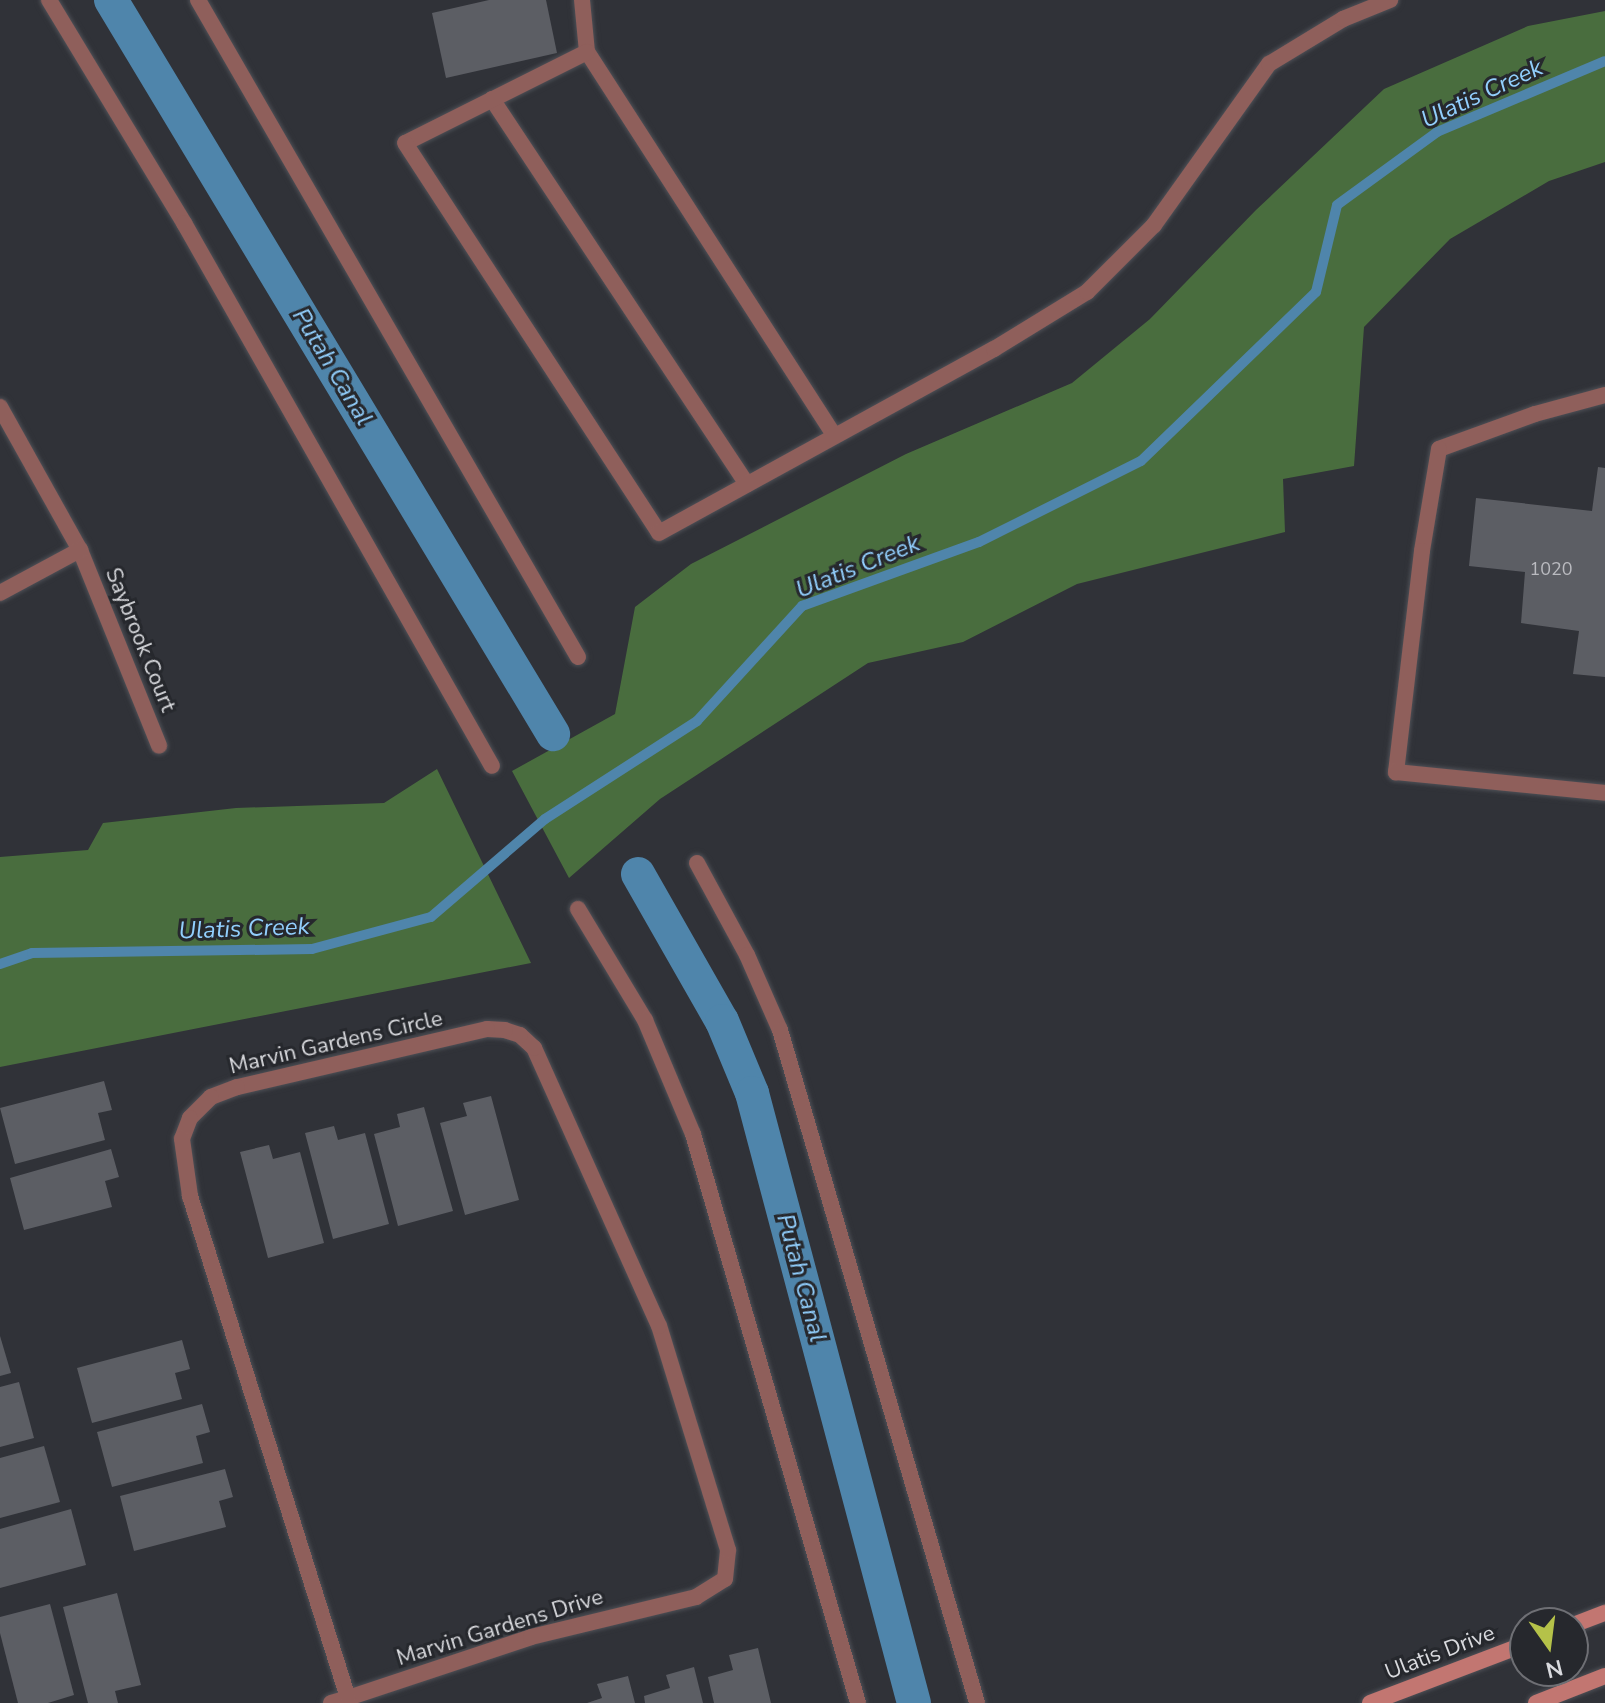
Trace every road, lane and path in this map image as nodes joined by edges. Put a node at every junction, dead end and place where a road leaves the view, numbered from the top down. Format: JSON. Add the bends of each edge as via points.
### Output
{"nodes":[{"id":1,"x":49,"y":0,"type":"edge"},
{"id":2,"x":198,"y":0,"type":"edge"},
{"id":3,"x":582,"y":0,"type":"edge"},
{"id":4,"x":1389,"y":0,"type":"edge"},
{"id":5,"x":587,"y":52,"type":"junction"},
{"id":6,"x":492,"y":99,"type":"junction"},
{"id":7,"x":1605,"y":395,"type":"edge"},
{"id":8,"x":0,"y":407,"type":"edge"},
{"id":9,"x":834,"y":435,"type":"junction"},
{"id":10,"x":747,"y":484,"type":"junction"},
{"id":11,"x":80,"y":550,"type":"junction"},
{"id":12,"x":0,"y":593,"type":"edge"},
{"id":13,"x":578,"y":657,"type":"dead end"},
{"id":14,"x":159,"y":746,"type":"dead end"},
{"id":15,"x":492,"y":766,"type":"dead end"},
{"id":16,"x":1605,"y":793,"type":"edge"},
{"id":17,"x":697,"y":863,"type":"dead end"},
{"id":18,"x":578,"y":909,"type":"dead end"},
{"id":19,"x":725,"y":1579,"type":"joint"},
{"id":20,"x":1509,"y":1650,"type":"edge"},
{"id":21,"x":1605,"y":1676,"type":"edge"},
{"id":22,"x":348,"y":1698,"type":"junction"},
{"id":23,"x":1542,"y":1702,"type":"edge"},
{"id":24,"x":331,"y":1703,"type":"edge"},
{"id":25,"x":858,"y":1703,"type":"edge"},
{"id":26,"x":977,"y":1703,"type":"edge"},
{"id":27,"x":1370,"y":1703,"type":"edge"}],
"edges":[{"from":1,"to":15,"type":"street","via":[[184,223]]},
{"from":2,"to":13,"type":"street"},
{"from":3,"to":5,"type":"street"},
{"from":4,"to":9,"type":"street","via":[[1343,19],[1269,64],[1154,225],[1087,292]]},
{"from":5,"to":6,"type":"street"},
{"from":5,"to":9,"type":"street"},
{"from":6,"to":10,"type":"street"},
{"from":6,"to":10,"type":"street","via":[[405,143],[659,533]]},
{"from":7,"to":16,"type":"street","via":[[1439,449],[1396,772]]},
{"from":8,"to":11,"type":"street","name":"Saybrook Court"},
{"from":9,"to":10,"type":"street"},
{"from":11,"to":12,"type":"street"},
{"from":11,"to":14,"type":"street","name":"Saybrook Court"},
{"from":17,"to":26,"type":"street","via":[[780,1030]]},
{"from":18,"to":25,"type":"street","via":[[645,1020],[693,1134]]},
{"from":19,"to":22,"type":"street","name":"Marvin Gardens Drive","via":[[696,1597],[531,1637]]},
{"from":19,"to":22,"type":"street","name":"Marvin Gardens Circle","via":[[728,1550],[659,1326],[534,1048],[520,1035],[487,1029],[237,1087],[211,1097],[190,1118],[182,1139],[183,1164]]},
{"from":20,"to":27,"type":"main road","name":"Ulatis Drive"},
{"from":21,"to":23,"type":"main road"},
{"from":22,"to":24,"type":"street","name":"Marvin Gardens Drive"}]}
